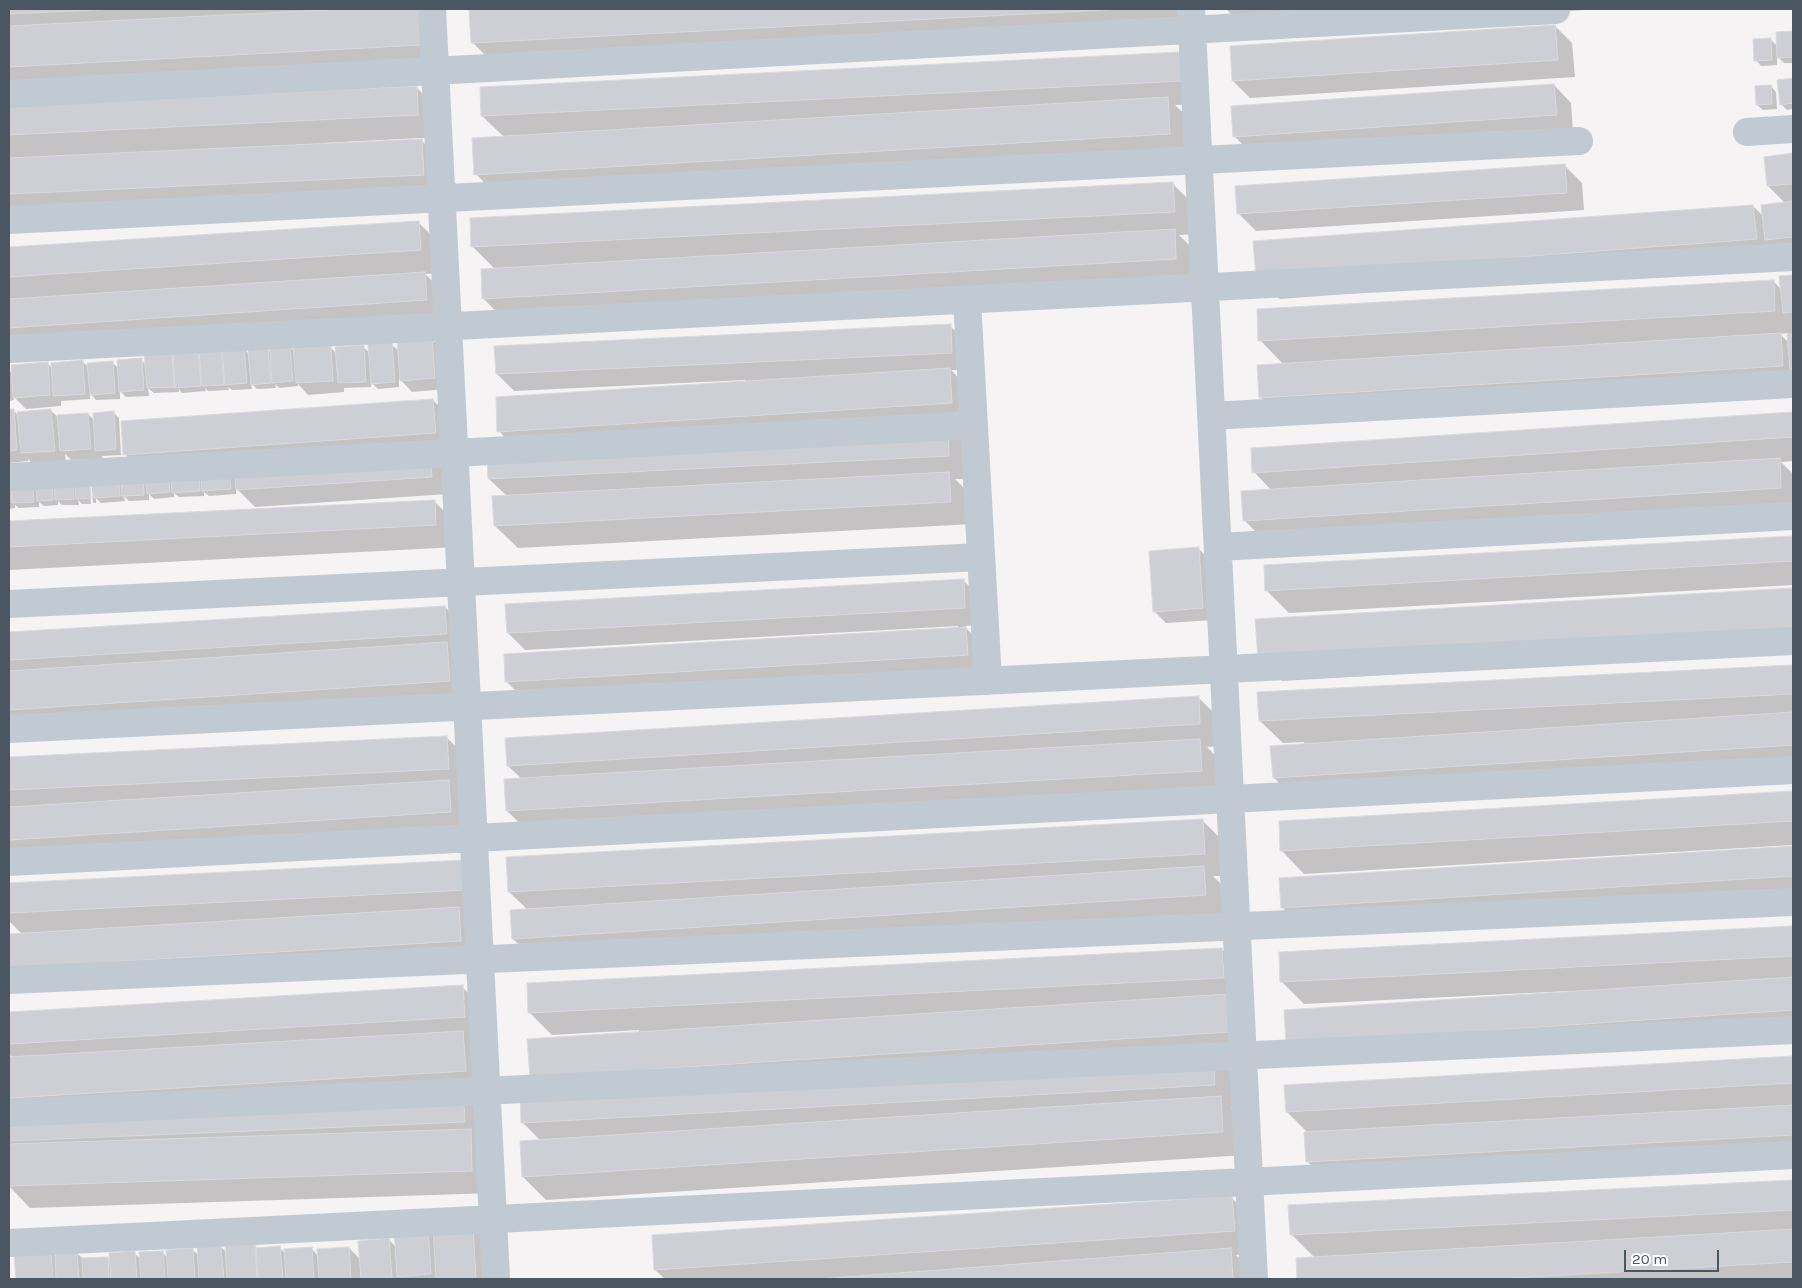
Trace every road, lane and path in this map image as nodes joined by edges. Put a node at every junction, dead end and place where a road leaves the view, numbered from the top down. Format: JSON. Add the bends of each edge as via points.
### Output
{"nodes":[{"id":1,"x":432,"y":9,"type":"edge"},
{"id":2,"x":1556,"y":10,"type":"edge"},
{"id":3,"x":1191,"y":19,"type":"edge"},
{"id":4,"x":435,"y":71,"type":"junction"},
{"id":5,"x":9,"y":94,"type":"edge"},
{"id":6,"x":1793,"y":129,"type":"edge"},
{"id":7,"x":1747,"y":132,"type":"dead end"},
{"id":8,"x":1579,"y":141,"type":"dead end"},
{"id":9,"x":1198,"y":160,"type":"junction"},
{"id":10,"x":442,"y":198,"type":"junction"},
{"id":11,"x":9,"y":220,"type":"edge"},
{"id":12,"x":1793,"y":257,"type":"edge"},
{"id":13,"x":1205,"y":288,"type":"junction"},
{"id":14,"x":967,"y":300,"type":"junction"},
{"id":15,"x":448,"y":326,"type":"junction"},
{"id":16,"x":9,"y":348,"type":"edge"},
{"id":17,"x":1793,"y":384,"type":"edge"},
{"id":18,"x":1211,"y":416,"type":"junction"},
{"id":19,"x":974,"y":425,"type":"junction"},
{"id":20,"x":455,"y":453,"type":"junction"},
{"id":21,"x":9,"y":477,"type":"edge"},
{"id":22,"x":1793,"y":516,"type":"edge"},
{"id":23,"x":1218,"y":547,"type":"junction"},
{"id":24,"x":981,"y":557,"type":"junction"},
{"id":25,"x":461,"y":582,"type":"junction"},
{"id":26,"x":9,"y":604,"type":"edge"},
{"id":27,"x":1793,"y":642,"type":"edge"},
{"id":28,"x":1224,"y":670,"type":"junction"},
{"id":29,"x":988,"y":681,"type":"junction"},
{"id":30,"x":467,"y":707,"type":"junction"},
{"id":31,"x":9,"y":730,"type":"edge"},
{"id":32,"x":1793,"y":770,"type":"edge"},
{"id":33,"x":1230,"y":799,"type":"junction"},
{"id":34,"x":474,"y":838,"type":"junction"},
{"id":35,"x":9,"y":862,"type":"edge"},
{"id":36,"x":1793,"y":902,"type":"edge"},
{"id":37,"x":1237,"y":926,"type":"junction"},
{"id":38,"x":480,"y":960,"type":"junction"},
{"id":39,"x":9,"y":980,"type":"edge"},
{"id":40,"x":1793,"y":1030,"type":"edge"},
{"id":41,"x":1243,"y":1056,"type":"junction"},
{"id":42,"x":487,"y":1091,"type":"junction"},
{"id":43,"x":9,"y":1113,"type":"edge"},
{"id":44,"x":1793,"y":1155,"type":"edge"},
{"id":45,"x":1249,"y":1182,"type":"junction"},
{"id":46,"x":493,"y":1220,"type":"junction"},
{"id":47,"x":9,"y":1243,"type":"edge"},
{"id":48,"x":496,"y":1279,"type":"edge"},
{"id":49,"x":1254,"y":1279,"type":"edge"}],
"edges":[{"from":1,"to":4,"type":"street"},
{"from":2,"to":3,"type":"street"},
{"from":3,"to":4,"type":"street"},
{"from":3,"to":9,"type":"street"},
{"from":4,"to":5,"type":"street"},
{"from":4,"to":10,"type":"street"},
{"from":6,"to":7,"type":"street"},
{"from":8,"to":9,"type":"street"},
{"from":9,"to":10,"type":"street"},
{"from":9,"to":13,"type":"street"},
{"from":10,"to":11,"type":"street"},
{"from":10,"to":15,"type":"street"},
{"from":12,"to":13,"type":"street"},
{"from":13,"to":14,"type":"street"},
{"from":13,"to":18,"type":"street"},
{"from":14,"to":15,"type":"street"},
{"from":14,"to":19,"type":"street"},
{"from":15,"to":16,"type":"street"},
{"from":15,"to":20,"type":"street"},
{"from":17,"to":18,"type":"street"},
{"from":18,"to":23,"type":"street"},
{"from":19,"to":20,"type":"street"},
{"from":19,"to":24,"type":"street"},
{"from":20,"to":21,"type":"street"},
{"from":20,"to":25,"type":"street"},
{"from":22,"to":23,"type":"street"},
{"from":23,"to":28,"type":"street"},
{"from":24,"to":25,"type":"street"},
{"from":24,"to":29,"type":"street"},
{"from":25,"to":26,"type":"street"},
{"from":25,"to":30,"type":"street"},
{"from":27,"to":28,"type":"street"},
{"from":28,"to":29,"type":"street"},
{"from":28,"to":33,"type":"street"},
{"from":29,"to":30,"type":"street"},
{"from":30,"to":31,"type":"street"},
{"from":30,"to":34,"type":"street"},
{"from":32,"to":33,"type":"street"},
{"from":33,"to":34,"type":"street"},
{"from":33,"to":37,"type":"street"},
{"from":34,"to":35,"type":"street"},
{"from":34,"to":38,"type":"street"},
{"from":36,"to":37,"type":"street"},
{"from":37,"to":38,"type":"street"},
{"from":37,"to":41,"type":"street"},
{"from":38,"to":39,"type":"street"},
{"from":38,"to":42,"type":"street"},
{"from":40,"to":41,"type":"street"},
{"from":41,"to":42,"type":"street"},
{"from":41,"to":45,"type":"street"},
{"from":42,"to":43,"type":"street"},
{"from":42,"to":46,"type":"street"},
{"from":44,"to":45,"type":"street"},
{"from":45,"to":46,"type":"street"},
{"from":45,"to":49,"type":"street"},
{"from":46,"to":47,"type":"street"},
{"from":46,"to":48,"type":"street"}]}
